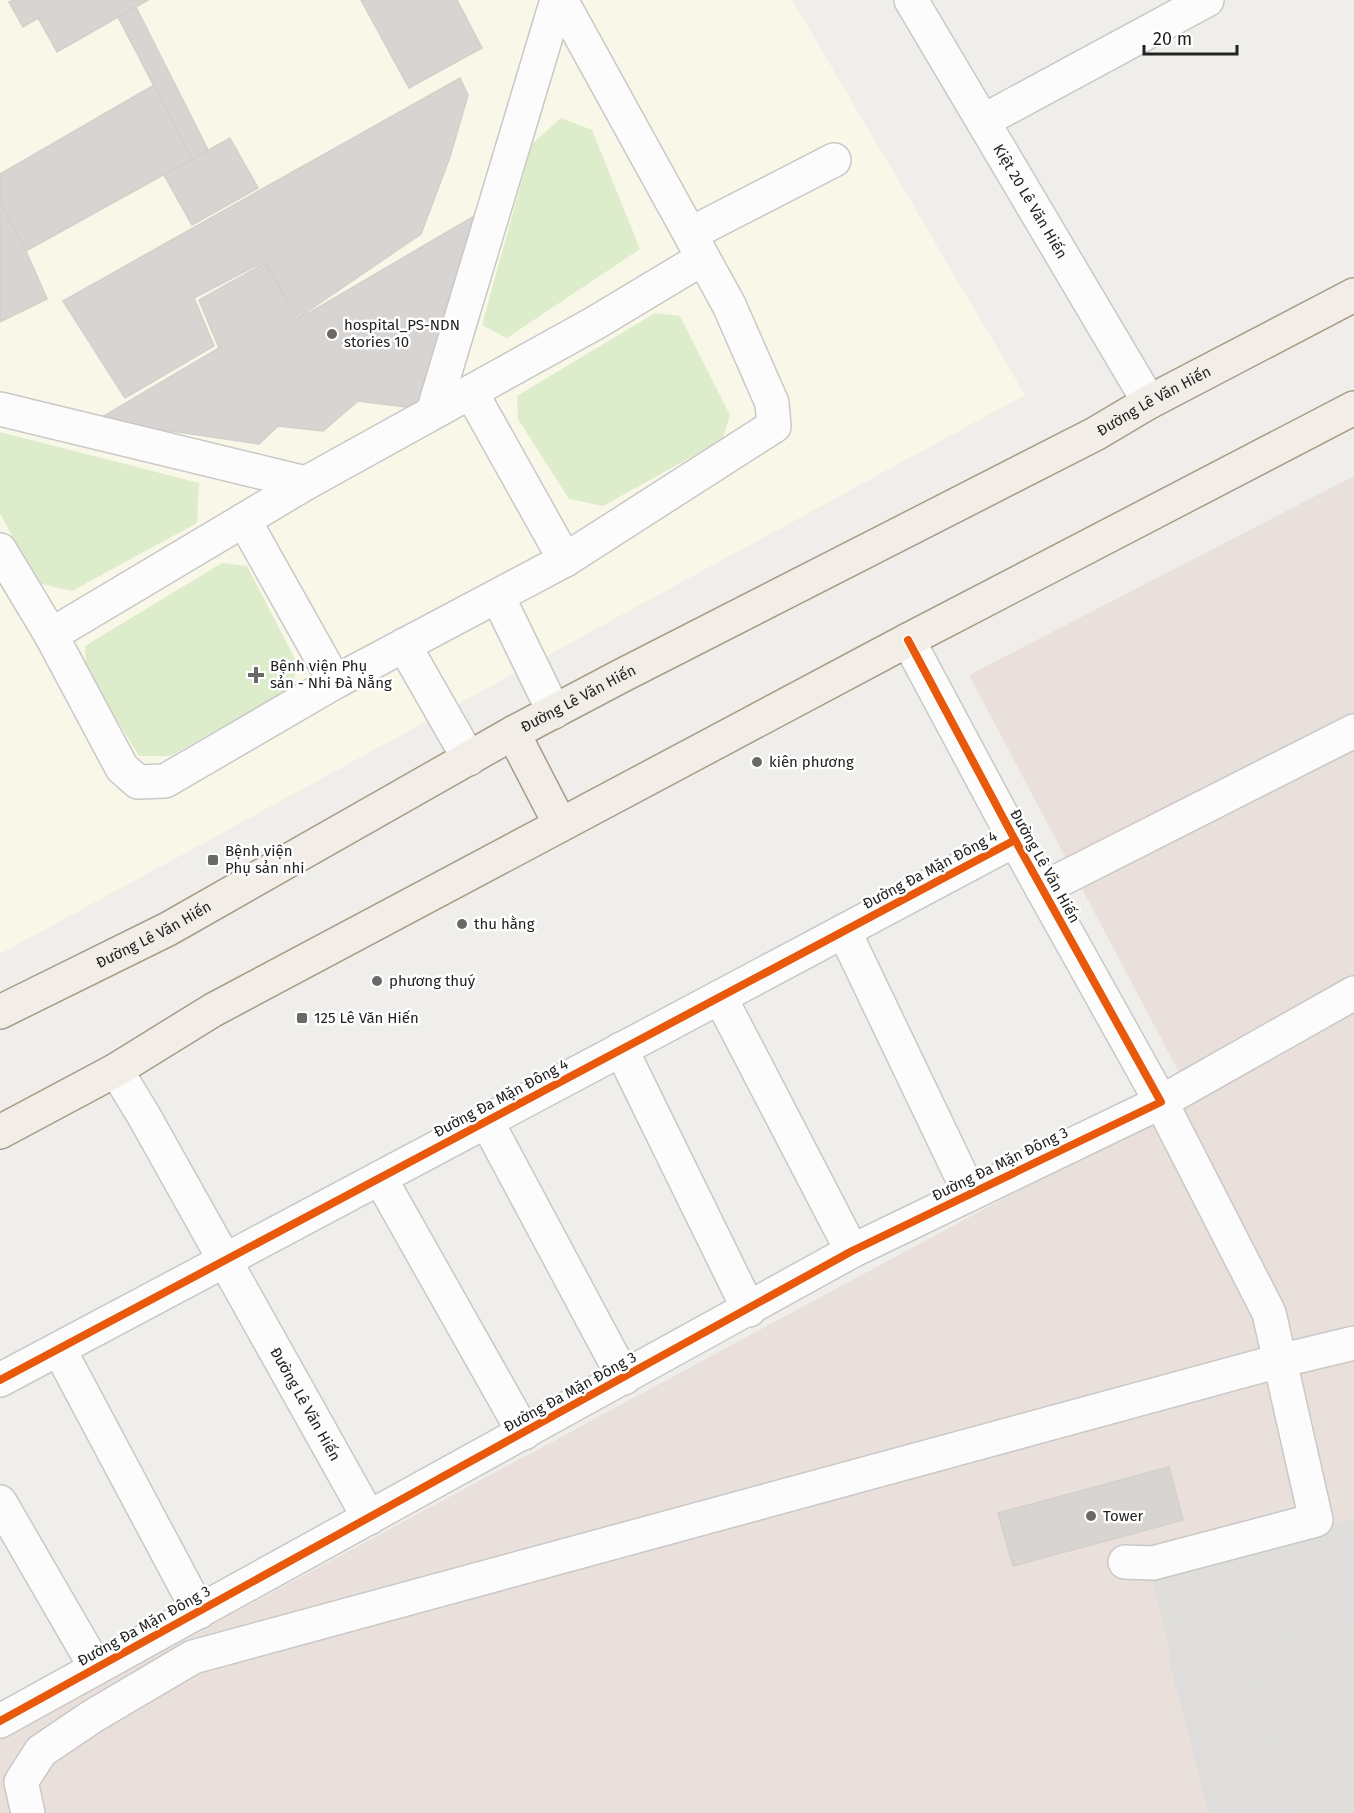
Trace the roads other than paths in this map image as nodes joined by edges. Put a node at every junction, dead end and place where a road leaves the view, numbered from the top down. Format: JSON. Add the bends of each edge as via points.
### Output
{"nodes":[{"id":1,"x":559,"y":0,"type":"edge"},
{"id":2,"x":911,"y":0,"type":"edge"},
{"id":3,"x":1208,"y":0,"type":"edge"},
{"id":4,"x":983,"y":121,"type":"junction"},
{"id":5,"x":834,"y":160,"type":"dead end"},
{"id":6,"x":696,"y":246,"type":"junction"},
{"id":7,"x":1354,"y":295,"type":"edge"},
{"id":8,"x":471,"y":392,"type":"junction"},
{"id":9,"x":1149,"y":402,"type":"junction"},
{"id":10,"x":1354,"y":408,"type":"edge"},
{"id":11,"x":0,"y":409,"type":"edge"},
{"id":12,"x":434,"y":412,"type":"junction"},
{"id":13,"x":306,"y":483,"type":"junction"},
{"id":14,"x":244,"y":520,"type":"junction"},
{"id":15,"x":0,"y":550,"type":"edge"},
{"id":16,"x":565,"y":560,"type":"junction"},
{"id":17,"x":498,"y":597,"type":"junction"},
{"id":18,"x":51,"y":635,"type":"junction"},
{"id":19,"x":908,"y":640,"type":"junction"},
{"id":20,"x":404,"y":645,"type":"junction"},
{"id":21,"x":335,"y":682,"type":"junction"},
{"id":22,"x":554,"y":712,"type":"junction"},
{"id":23,"x":1354,"y":730,"type":"edge"},
{"id":24,"x":513,"y":733,"type":"junction"},
{"id":25,"x":469,"y":759,"type":"junction"},
{"id":26,"x":560,"y":824,"type":"junction"},
{"id":27,"x":1015,"y":840,"type":"junction"},
{"id":28,"x":1042,"y":889,"type":"junction"},
{"id":29,"x":844,"y":931,"type":"junction"},
{"id":30,"x":1354,"y":993,"type":"edge"},
{"id":31,"x":720,"y":997,"type":"junction"},
{"id":32,"x":0,"y":1012,"type":"edge"},
{"id":33,"x":621,"y":1049,"type":"junction"},
{"id":34,"x":116,"y":1070,"type":"junction"},
{"id":35,"x":1161,"y":1102,"type":"junction"},
{"id":36,"x":486,"y":1120,"type":"junction"},
{"id":37,"x":0,"y":1132,"type":"edge"},
{"id":38,"x":380,"y":1178,"type":"junction"},
{"id":39,"x":970,"y":1194,"type":"junction"},
{"id":40,"x":852,"y":1251,"type":"junction"},
{"id":41,"x":226,"y":1261,"type":"junction"},
{"id":42,"x":749,"y":1310,"type":"junction"},
{"id":43,"x":1354,"y":1343,"type":"edge"},
{"id":44,"x":60,"y":1349,"type":"junction"},
{"id":45,"x":1278,"y":1361,"type":"junction"},
{"id":46,"x":624,"y":1378,"type":"junction"},
{"id":47,"x":0,"y":1380,"type":"edge"},
{"id":48,"x":524,"y":1433,"type":"junction"},
{"id":49,"x":0,"y":1502,"type":"edge"},
{"id":50,"x":369,"y":1518,"type":"junction"},
{"id":51,"x":1125,"y":1562,"type":"dead end"},
{"id":52,"x":199,"y":1612,"type":"junction"},
{"id":53,"x":96,"y":1668,"type":"junction"},
{"id":54,"x":0,"y":1721,"type":"edge"},
{"id":55,"x":28,"y":1813,"type":"edge"}],
"edges":[{"from":1,"to":6,"type":"street"},
{"from":1,"to":12,"type":"street"},
{"from":2,"to":4,"type":"street","name":"Kiệt 20 Lê Văn Hiến"},
{"from":3,"to":4,"type":"street"},
{"from":4,"to":9,"type":"street","name":"Kiệt 20 Lê Văn Hiến"},
{"from":5,"to":6,"type":"street"},
{"from":6,"to":8,"type":"street","via":[[595,323]]},
{"from":6,"to":16,"type":"street","via":[[729,305],[772,403],[774,426]]},
{"from":7,"to":9,"type":"main road","name":"Đường Lê Văn Hiến"},
{"from":8,"to":12,"type":"street"},
{"from":8,"to":16,"type":"street"},
{"from":9,"to":22,"type":"main road","name":"Đường Lê Văn Hiến","via":[[1095,434]]},
{"from":10,"to":19,"type":"main road"},
{"from":11,"to":13,"type":"street"},
{"from":12,"to":13,"type":"street"},
{"from":13,"to":14,"type":"street"},
{"from":14,"to":18,"type":"street"},
{"from":14,"to":21,"type":"street"},
{"from":15,"to":18,"type":"street"},
{"from":16,"to":17,"type":"street"},
{"from":17,"to":20,"type":"street"},
{"from":17,"to":22,"type":"street"},
{"from":18,"to":21,"type":"street","via":[[122,768],[138,782],[165,781]]},
{"from":19,"to":26,"type":"main road"},
{"from":19,"to":27,"type":"street","name":"Đường Lê Văn Hiến"},
{"from":20,"to":21,"type":"street"},
{"from":20,"to":25,"type":"street"},
{"from":22,"to":24,"type":"main road","name":"Đường Lê Văn Hiến"},
{"from":23,"to":28,"type":"street"},
{"from":24,"to":25,"type":"main road","name":"Đường Lê Văn Hiến"},
{"from":24,"to":26,"type":"main road"},
{"from":25,"to":32,"type":"main road","name":"Đường Lê Văn Hiến","via":[[168,929]]},
{"from":26,"to":34,"type":"main road","via":[[213,1010]]},
{"from":27,"to":28,"type":"street","name":"Đường Lê Văn Hiến"},
{"from":27,"to":29,"type":"street","name":"Đường Đa Mặn Đông 4"},
{"from":28,"to":35,"type":"street","name":"Đường Lê Văn Hiến"},
{"from":29,"to":31,"type":"street","name":"Đường Đa Mặn Đông 4"},
{"from":29,"to":39,"type":"street"},
{"from":30,"to":35,"type":"street","name":"Đường Đa Mặn Đông 3"},
{"from":31,"to":33,"type":"street","name":"Đường Đa Mặn Đông 4"},
{"from":31,"to":40,"type":"street"},
{"from":33,"to":36,"type":"street","name":"Đường Đa Mặn Đông 4"},
{"from":33,"to":42,"type":"street"},
{"from":34,"to":37,"type":"main road"},
{"from":34,"to":41,"type":"street","name":"Đường Lê Văn Hiến"},
{"from":35,"to":39,"type":"street","name":"Đường Đa Mặn Đông 3"},
{"from":35,"to":45,"type":"street","name":"Đường Lê Văn Hiến","via":[[1269,1313]]},
{"from":36,"to":38,"type":"street","name":"Đường Đa Mặn Đông 4"},
{"from":36,"to":46,"type":"street"},
{"from":38,"to":41,"type":"street","name":"Đường Đa Mặn Đông 4"},
{"from":38,"to":48,"type":"street"},
{"from":39,"to":40,"type":"street","name":"Đường Đa Mặn Đông 3"},
{"from":40,"to":42,"type":"street","name":"Đường Đa Mặn Đông 3"},
{"from":41,"to":44,"type":"street","name":"Đường Đa Mặn Đông 4"},
{"from":41,"to":50,"type":"street","name":"Đường Lê Văn Hiến"},
{"from":42,"to":46,"type":"street","name":"Đường Đa Mặn Đông 3"},
{"from":43,"to":45,"type":"street"},
{"from":44,"to":47,"type":"street","name":"Đường Đa Mặn Đông 4"},
{"from":44,"to":52,"type":"street"},
{"from":45,"to":51,"type":"street","name":"Đường Lê Văn Hiến","via":[[1316,1520],[1153,1563]]},
{"from":45,"to":55,"type":"street","via":[[193,1657],[41,1751],[21,1782]]},
{"from":46,"to":48,"type":"street","name":"Đường Đa Mặn Đông 3"},
{"from":48,"to":50,"type":"street","name":"Đường Đa Mặn Đông 3"},
{"from":49,"to":53,"type":"street"},
{"from":50,"to":52,"type":"street","name":"Đường Đa Mặn Đông 3"},
{"from":52,"to":53,"type":"street","name":"Đường Đa Mặn Đông 3"},
{"from":53,"to":54,"type":"street","name":"Đường Đa Mặn Đông 3"}]}
